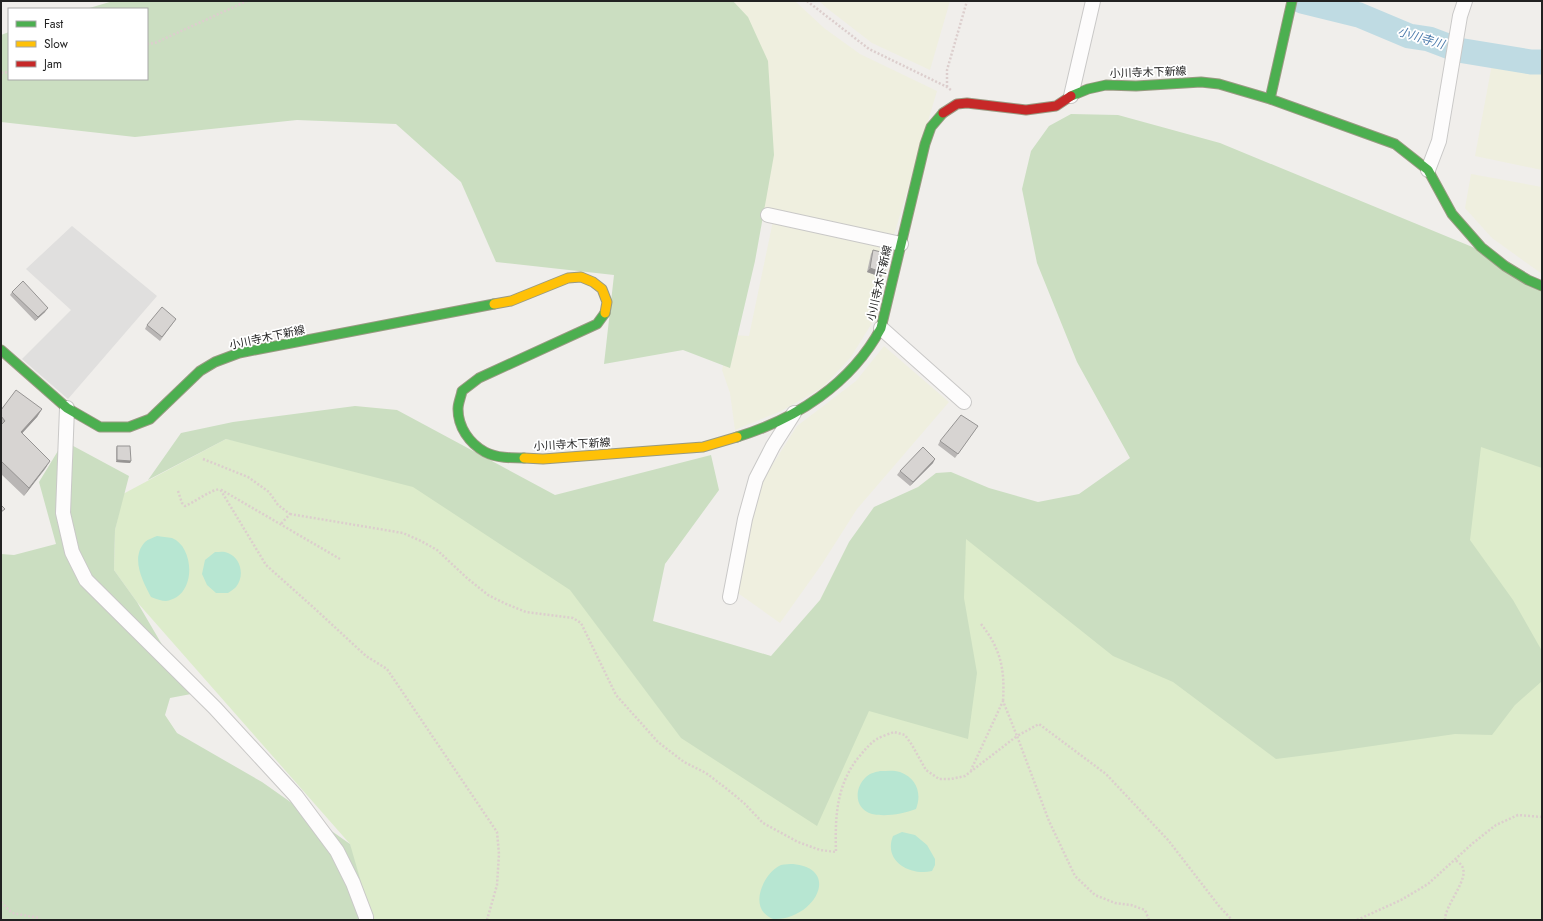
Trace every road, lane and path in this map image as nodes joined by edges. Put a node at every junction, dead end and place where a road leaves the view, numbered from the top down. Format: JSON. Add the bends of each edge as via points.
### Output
{"nodes":[{"id":1,"x":247,"y":1,"type":"edge"},
{"id":2,"x":807,"y":1,"type":"edge"},
{"id":3,"x":968,"y":1,"type":"edge"},
{"id":4,"x":1093,"y":1,"type":"edge"},
{"id":5,"x":1292,"y":1,"type":"edge"},
{"id":6,"x":1465,"y":1,"type":"edge"},
{"id":7,"x":148,"y":44,"type":"edge"},
{"id":8,"x":947,"y":87,"type":"junction"},
{"id":9,"x":1071,"y":96,"type":"junction"},
{"id":10,"x":1270,"y":99,"type":"junction"},
{"id":11,"x":968,"y":103,"type":"junction"},
{"id":12,"x":1428,"y":170,"type":"junction"},
{"id":13,"x":768,"y":215,"type":"dead end"},
{"id":14,"x":901,"y":244,"type":"junction"},
{"id":15,"x":1542,"y":286,"type":"edge"},
{"id":16,"x":881,"y":328,"type":"junction"},
{"id":17,"x":1,"y":350,"type":"edge"},
{"id":18,"x":964,"y":402,"type":"dead end"},
{"id":19,"x":67,"y":408,"type":"junction"},
{"id":20,"x":794,"y":413,"type":"junction"},
{"id":21,"x":203,"y":458,"type":"dead end"},
{"id":22,"x":220,"y":489,"type":"junction"},
{"id":23,"x":178,"y":491,"type":"dead end"},
{"id":24,"x":290,"y":514,"type":"junction"},
{"id":25,"x":280,"y":524,"type":"junction"},
{"id":26,"x":340,"y":559,"type":"dead end"},
{"id":27,"x":730,"y":597,"type":"dead end"},
{"id":28,"x":981,"y":624,"type":"dead end"},
{"id":29,"x":1004,"y":702,"type":"junction"},
{"id":30,"x":1017,"y":736,"type":"junction"},
{"id":31,"x":972,"y":770,"type":"junction"},
{"id":32,"x":1542,"y":817,"type":"edge"},
{"id":33,"x":1455,"y":860,"type":"junction"},
{"id":34,"x":1,"y":902,"type":"edge"},
{"id":35,"x":40,"y":920,"type":"edge"},
{"id":36,"x":366,"y":920,"type":"edge"},
{"id":37,"x":487,"y":920,"type":"edge"},
{"id":38,"x":1150,"y":920,"type":"edge"},
{"id":39,"x":1232,"y":920,"type":"edge"},
{"id":40,"x":1357,"y":920,"type":"edge"},
{"id":41,"x":1445,"y":920,"type":"edge"}],
"edges":[{"from":1,"to":7,"type":"path"},
{"from":2,"to":8,"type":"path","via":[[869,49]]},
{"from":3,"to":8,"type":"path","via":[[947,70]]},
{"from":4,"to":9,"type":"street"},
{"from":5,"to":10,"type":"main road"},
{"from":6,"to":12,"type":"street","via":[[1460,16],[1439,141]]},
{"from":8,"to":11,"type":"path"},
{"from":9,"to":10,"type":"main road","name":"小川寺木下新線","via":[[1106,85],[1201,82],[1219,84]]},
{"from":9,"to":11,"type":"main road","name":"小川寺木下新線","via":[[1056,106],[1026,110]]},
{"from":10,"to":12,"type":"main road","name":"小川寺木下新線","via":[[1395,144]]},
{"from":11,"to":14,"type":"main road","name":"小川寺木下新線","via":[[956,104],[942,113],[931,127]]},
{"from":12,"to":15,"type":"main road","via":[[1452,214],[1481,247],[1505,266]]},
{"from":13,"to":14,"type":"street"},
{"from":14,"to":16,"type":"main road","name":"小川寺木下新線"},
{"from":16,"to":18,"type":"street"},
{"from":16,"to":20,"type":"main road","name":"小川寺木下新線","via":[[872,345],[850,372],[827,392]]},
{"from":17,"to":19,"type":"main road","name":"小川寺木下新線"},
{"from":19,"to":20,"type":"main road","name":"小川寺木下新線","via":[[100,427],[130,427],[150,418],[200,371],[239,353],[511,301],[568,278],[582,277],[602,289],[607,302],[605,314],[597,324],[479,378],[462,391],[458,408],[461,429],[486,452],[508,458],[543,459],[703,447],[763,429]]},
{"from":19,"to":36,"type":"street","via":[[63,513],[72,552],[86,580],[215,708],[296,796],[337,851],[354,883]]},
{"from":20,"to":27,"type":"street","via":[[756,479],[745,519]]},
{"from":21,"to":24,"type":"path","via":[[248,477],[269,492],[278,505]]},
{"from":22,"to":23,"type":"path","via":[[212,490],[185,506]]},
{"from":22,"to":25,"type":"path"},
{"from":22,"to":37,"type":"path","via":[[266,565],[366,656],[387,669],[497,832],[497,886]]},
{"from":24,"to":25,"type":"path"},
{"from":24,"to":31,"type":"path","via":[[403,533],[437,550],[488,595],[526,612],[573,618],[581,623],[616,695],[658,742],[727,789],[763,823],[798,842],[820,850],[836,852],[835,828],[840,790],[848,772],[867,747],[878,738],[894,732],[905,735],[926,770],[939,779],[965,776]]},
{"from":25,"to":26,"type":"path"},
{"from":28,"to":29,"type":"path","via":[[991,637],[1000,658]]},
{"from":29,"to":30,"type":"path"},
{"from":29,"to":31,"type":"path"},
{"from":30,"to":31,"type":"path"},
{"from":30,"to":38,"type":"path","via":[[1049,821],[1075,876],[1095,895],[1145,910]]},
{"from":30,"to":39,"type":"path","via":[[1039,724],[1106,774],[1168,840]]},
{"from":32,"to":33,"type":"path","via":[[1518,815],[1496,825]]},
{"from":33,"to":40,"type":"path","via":[[1428,884],[1401,900]]},
{"from":33,"to":41,"type":"path","via":[[1462,866],[1464,873],[1447,909]]},
{"from":34,"to":35,"type":"path","via":[[12,913]]}]}
